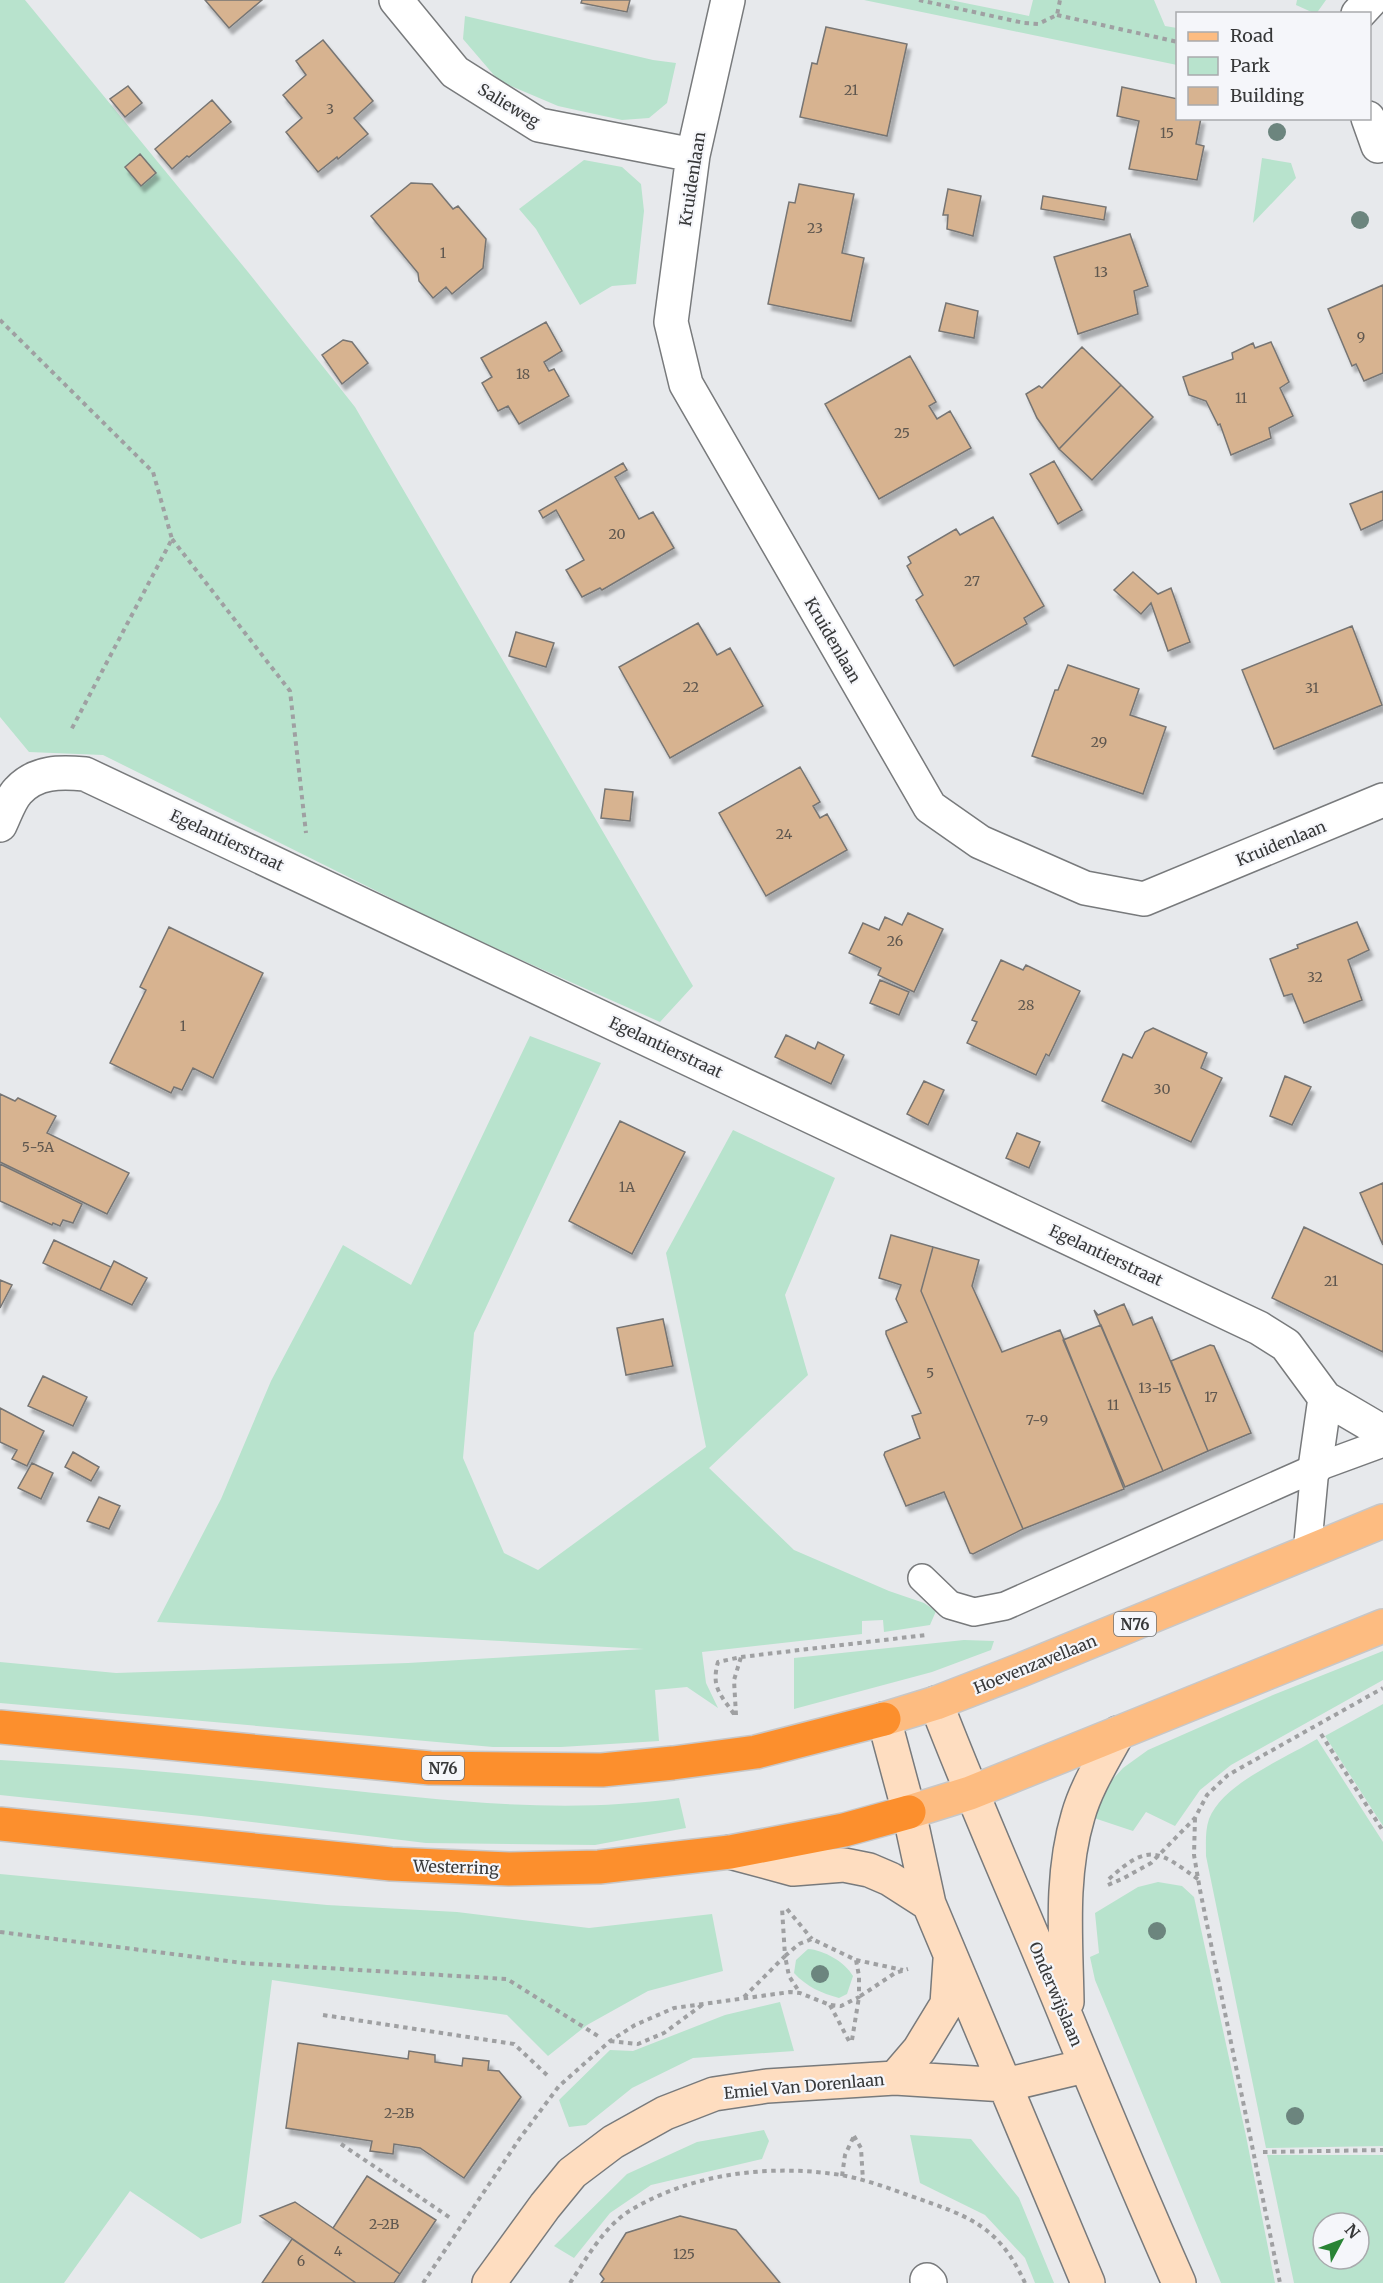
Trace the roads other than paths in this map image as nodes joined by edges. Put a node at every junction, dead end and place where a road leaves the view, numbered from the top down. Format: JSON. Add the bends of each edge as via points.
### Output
{"nodes":[{"id":1,"x":396,"y":0,"type":"edge"},
{"id":2,"x":728,"y":0,"type":"edge"},
{"id":3,"x":1371,"y":0,"type":"edge"},
{"id":4,"x":1360,"y":12,"type":"edge"},
{"id":5,"x":693,"y":155,"type":"junction"},
{"id":6,"x":1383,"y":800,"type":"edge"},
{"id":7,"x":0,"y":825,"type":"edge"},
{"id":8,"x":1325,"y":1398,"type":"junction"},
{"id":9,"x":1383,"y":1432,"type":"edge"},
{"id":10,"x":1383,"y":1443,"type":"edge"},
{"id":11,"x":1315,"y":1468,"type":"junction"},
{"id":12,"x":1383,"y":1521,"type":"edge"},
{"id":13,"x":1306,"y":1553,"type":"junction"},
{"id":14,"x":922,"y":1578,"type":"dead end"},
{"id":15,"x":1383,"y":1626,"type":"edge"},
{"id":16,"x":936,"y":1703,"type":"junction"},
{"id":17,"x":884,"y":1719,"type":"junction"},
{"id":18,"x":0,"y":1727,"type":"edge"},
{"id":19,"x":1118,"y":1733,"type":"junction"},
{"id":20,"x":970,"y":1793,"type":"junction"},
{"id":21,"x":909,"y":1812,"type":"junction"},
{"id":22,"x":0,"y":1824,"type":"edge"},
{"id":23,"x":730,"y":1852,"type":"junction"},
{"id":24,"x":929,"y":1904,"type":"junction"},
{"id":25,"x":951,"y":1956,"type":"junction"},
{"id":26,"x":1067,"y":2019,"type":"junction"},
{"id":27,"x":1085,"y":2066,"type":"junction"},
{"id":28,"x":895,"y":2078,"type":"junction"},
{"id":29,"x":1005,"y":2085,"type":"junction"},
{"id":30,"x":489,"y":2283,"type":"edge"},
{"id":31,"x":1088,"y":2283,"type":"edge"},
{"id":32,"x":1179,"y":2283,"type":"edge"}],
"edges":[{"from":1,"to":5,"type":"street","name":"Salieweg","via":[[455,72],[539,125]]},
{"from":2,"to":5,"type":"street","name":"Kruidenlaan"},
{"from":3,"to":4,"type":"street"},
{"from":5,"to":6,"type":"street","name":"Kruidenlaan","via":[[671,322],[686,384],[930,807],[980,842],[1085,888],[1144,899]]},
{"from":7,"to":8,"type":"street","name":"Egelantierstraat","via":[[17,791],[36,778],[53,772],[85,774],[1259,1328],[1286,1345]]},
{"from":8,"to":9,"type":"street","name":"Egelantierstraat"},
{"from":8,"to":11,"type":"street"},
{"from":10,"to":11,"type":"lane"},
{"from":11,"to":13,"type":"lane"},
{"from":11,"to":14,"type":"lane","via":[[1005,1606],[974,1612],[950,1605]]},
{"from":12,"to":13,"type":"main road","name":"Hoevenzavellaan","number":"N76"},
{"from":13,"to":16,"type":"main road","name":"Hoevenzavellaan","number":"N76"},
{"from":15,"to":19,"type":"main road"},
{"from":16,"to":17,"type":"main road","name":"Hoevenzavellaan","number":"N76"},
{"from":16,"to":20,"type":"main road","name":"Onderwijslaan"},
{"from":17,"to":18,"type":"highway","number":"N76","via":[[756,1752],[602,1770],[430,1768]]},
{"from":17,"to":21,"type":"main road"},
{"from":19,"to":20,"type":"main road"},
{"from":19,"to":26,"type":"main road","via":[[1078,1813],[1068,1858]]},
{"from":20,"to":21,"type":"main road"},
{"from":20,"to":26,"type":"main road","name":"Onderwijslaan"},
{"from":21,"to":23,"type":"highway","name":"Westerring","via":[[844,1830]]},
{"from":21,"to":24,"type":"main road"},
{"from":22,"to":23,"type":"highway","name":"Westerring","via":[[391,1864],[509,1869],[598,1867]]},
{"from":23,"to":24,"type":"main road","via":[[793,1869],[844,1865],[869,1870]]},
{"from":24,"to":25,"type":"main road"},
{"from":25,"to":28,"type":"main road","via":[[947,2004],[919,2050]]},
{"from":25,"to":29,"type":"main road"},
{"from":26,"to":27,"type":"main road","name":"Onderwijslaan"},
{"from":27,"to":29,"type":"main road","name":"Emiel Van Dorenlaan"},
{"from":27,"to":32,"type":"main road","name":"Onderwijslaan"},
{"from":28,"to":29,"type":"main road","name":"Emiel Van Dorenlaan"},
{"from":28,"to":30,"type":"main road","name":"Emiel Van Dorenlaan","via":[[767,2086],[714,2094],[665,2113],[613,2142],[572,2174]]},
{"from":29,"to":31,"type":"main road"}]}
